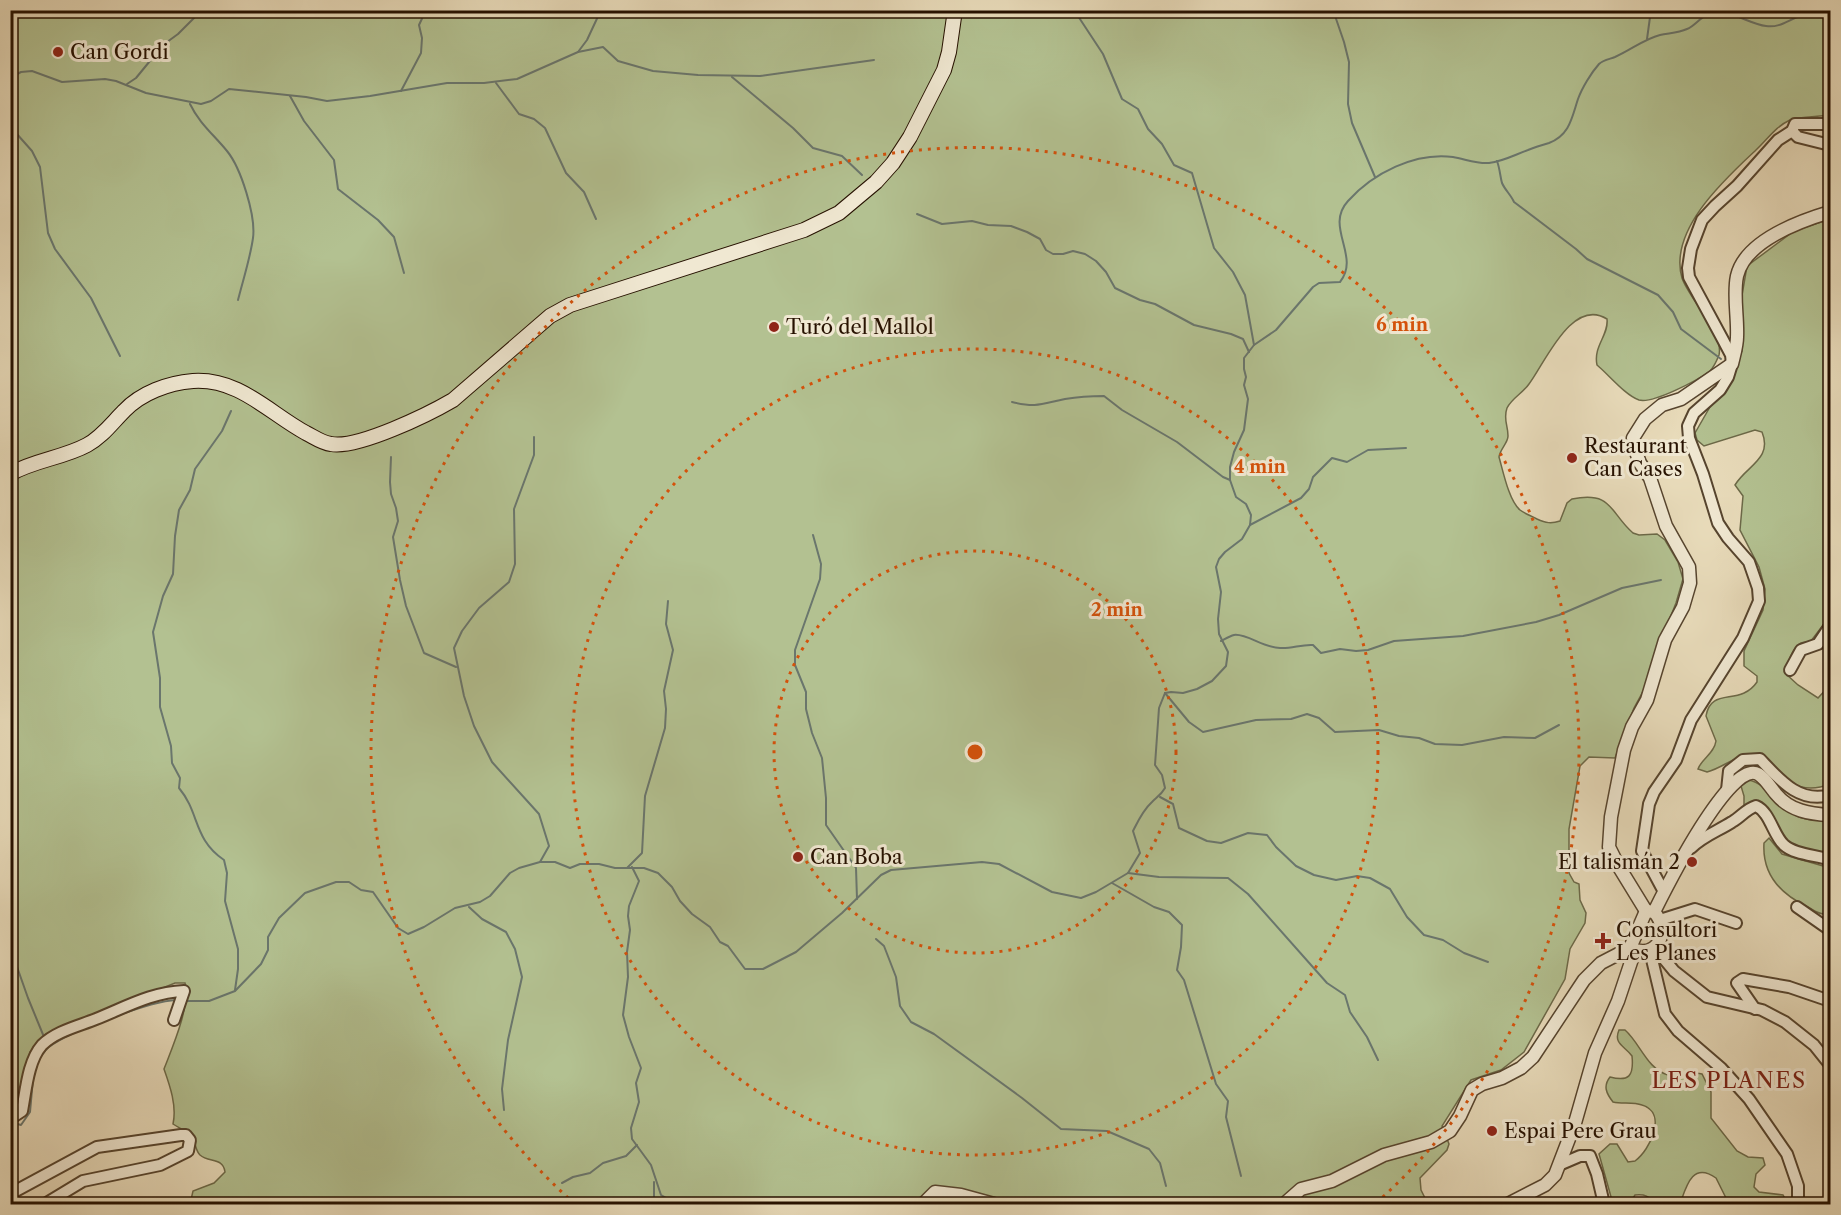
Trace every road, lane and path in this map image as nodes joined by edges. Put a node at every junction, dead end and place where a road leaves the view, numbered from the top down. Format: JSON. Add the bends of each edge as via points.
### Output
{"nodes":[{"id":1,"x":956,"y":10,"type":"edge"},
{"id":2,"x":1830,"y":124,"type":"edge"},
{"id":3,"x":1792,"y":131,"type":"junction"},
{"id":4,"x":1830,"y":145,"type":"edge"},
{"id":5,"x":1830,"y":212,"type":"edge"},
{"id":6,"x":1732,"y":364,"type":"junction"},
{"id":7,"x":10,"y":474,"type":"edge"},
{"id":8,"x":1830,"y":626,"type":"edge"},
{"id":9,"x":1790,"y":670,"type":"dead end"},
{"id":10,"x":1727,"y":790,"type":"junction"},
{"id":11,"x":1830,"y":795,"type":"edge"},
{"id":12,"x":1830,"y":815,"type":"edge"},
{"id":13,"x":1687,"y":851,"type":"junction"},
{"id":14,"x":1830,"y":860,"type":"edge"},
{"id":15,"x":1664,"y":892,"type":"junction"},
{"id":16,"x":1797,"y":907,"type":"dead end"},
{"id":17,"x":1653,"y":915,"type":"junction"},
{"id":18,"x":1736,"y":923,"type":"dead end"},
{"id":19,"x":1830,"y":930,"type":"edge"},
{"id":20,"x":1632,"y":949,"type":"junction"},
{"id":21,"x":1653,"y":950,"type":"junction"},
{"id":22,"x":1830,"y":1001,"type":"edge"},
{"id":23,"x":1755,"y":1009,"type":"junction"},
{"id":24,"x":174,"y":1020,"type":"dead end"},
{"id":25,"x":1830,"y":1065,"type":"edge"},
{"id":26,"x":10,"y":1119,"type":"edge"},
{"id":27,"x":1559,"y":1165,"type":"junction"},
{"id":28,"x":10,"y":1194,"type":"edge"},
{"id":29,"x":45,"y":1204,"type":"edge"},
{"id":30,"x":923,"y":1204,"type":"edge"},
{"id":31,"x":994,"y":1204,"type":"edge"},
{"id":32,"x":1284,"y":1204,"type":"edge"},
{"id":33,"x":1508,"y":1204,"type":"edge"},
{"id":34,"x":1604,"y":1204,"type":"edge"},
{"id":35,"x":1798,"y":1204,"type":"edge"}],
"edges":[{"from":1,"to":7,"type":"main road","via":[[944,70],[902,149],[870,188],[822,223],[570,304],[550,316],[453,400],[360,441],[346,445],[327,443],[231,386],[193,381],[145,394],[88,444]]},
{"from":2,"to":3,"type":"street","via":[[1798,123]]},
{"from":3,"to":4,"type":"street","via":[[1798,137]]},
{"from":3,"to":6,"type":"street","via":[[1778,140],[1708,212],[1691,249],[1689,277],[1731,355]]},
{"from":5,"to":6,"type":"street","via":[[1792,225],[1757,246],[1740,267]]},
{"from":6,"to":15,"type":"street","via":[[1720,390],[1694,413],[1688,426],[1689,438],[1718,523],[1749,562],[1759,601],[1743,638],[1691,720],[1676,760],[1649,804],[1642,851]]},
{"from":6,"to":17,"type":"street","via":[[1681,399],[1662,405],[1645,419],[1633,438],[1666,526],[1689,567],[1690,583],[1683,607],[1665,640],[1647,700],[1626,742],[1611,817],[1609,847]]},
{"from":8,"to":9,"type":"street","via":[[1818,644],[1801,650]]},
{"from":10,"to":11,"type":"street","via":[[1729,771],[1743,760],[1760,759],[1797,794]]},
{"from":10,"to":12,"type":"street","via":[[1744,774],[1755,773],[1789,806]]},
{"from":10,"to":13,"type":"street"},
{"from":13,"to":14,"type":"street","via":[[1756,806],[1787,848]]},
{"from":13,"to":15,"type":"street"},
{"from":15,"to":17,"type":"street"},
{"from":16,"to":19,"type":"street"},
{"from":17,"to":18,"type":"street","via":[[1695,909]]},
{"from":17,"to":20,"type":"street"},
{"from":17,"to":21,"type":"street","via":[[1660,937]]},
{"from":20,"to":21,"type":"street"},
{"from":20,"to":27,"type":"street","via":[[1618,1001],[1595,1053]]},
{"from":20,"to":32,"type":"street","via":[[1601,963],[1584,980],[1533,1057],[1512,1073],[1473,1090],[1450,1131],[1431,1142],[1384,1155],[1332,1181],[1301,1189]]},
{"from":21,"to":23,"type":"street","via":[[1707,997]]},
{"from":21,"to":35,"type":"street","via":[[1665,1014],[1749,1099],[1787,1154],[1798,1186]]},
{"from":22,"to":23,"type":"street","via":[[1789,987],[1743,979],[1737,983]]},
{"from":23,"to":25,"type":"street","via":[[1785,1022],[1814,1045]]},
{"from":24,"to":26,"type":"street","via":[[184,991],[136,1002],[62,1032],[43,1044],[34,1058],[22,1111]]},
{"from":27,"to":33,"type":"street","via":[[1545,1185]]},
{"from":27,"to":34,"type":"street","via":[[1590,1156]]},
{"from":28,"to":29,"type":"street","via":[[97,1147],[181,1135],[190,1140],[188,1151],[169,1162],[83,1181]]},
{"from":30,"to":31,"type":"street","via":[[935,1192]]}]}
